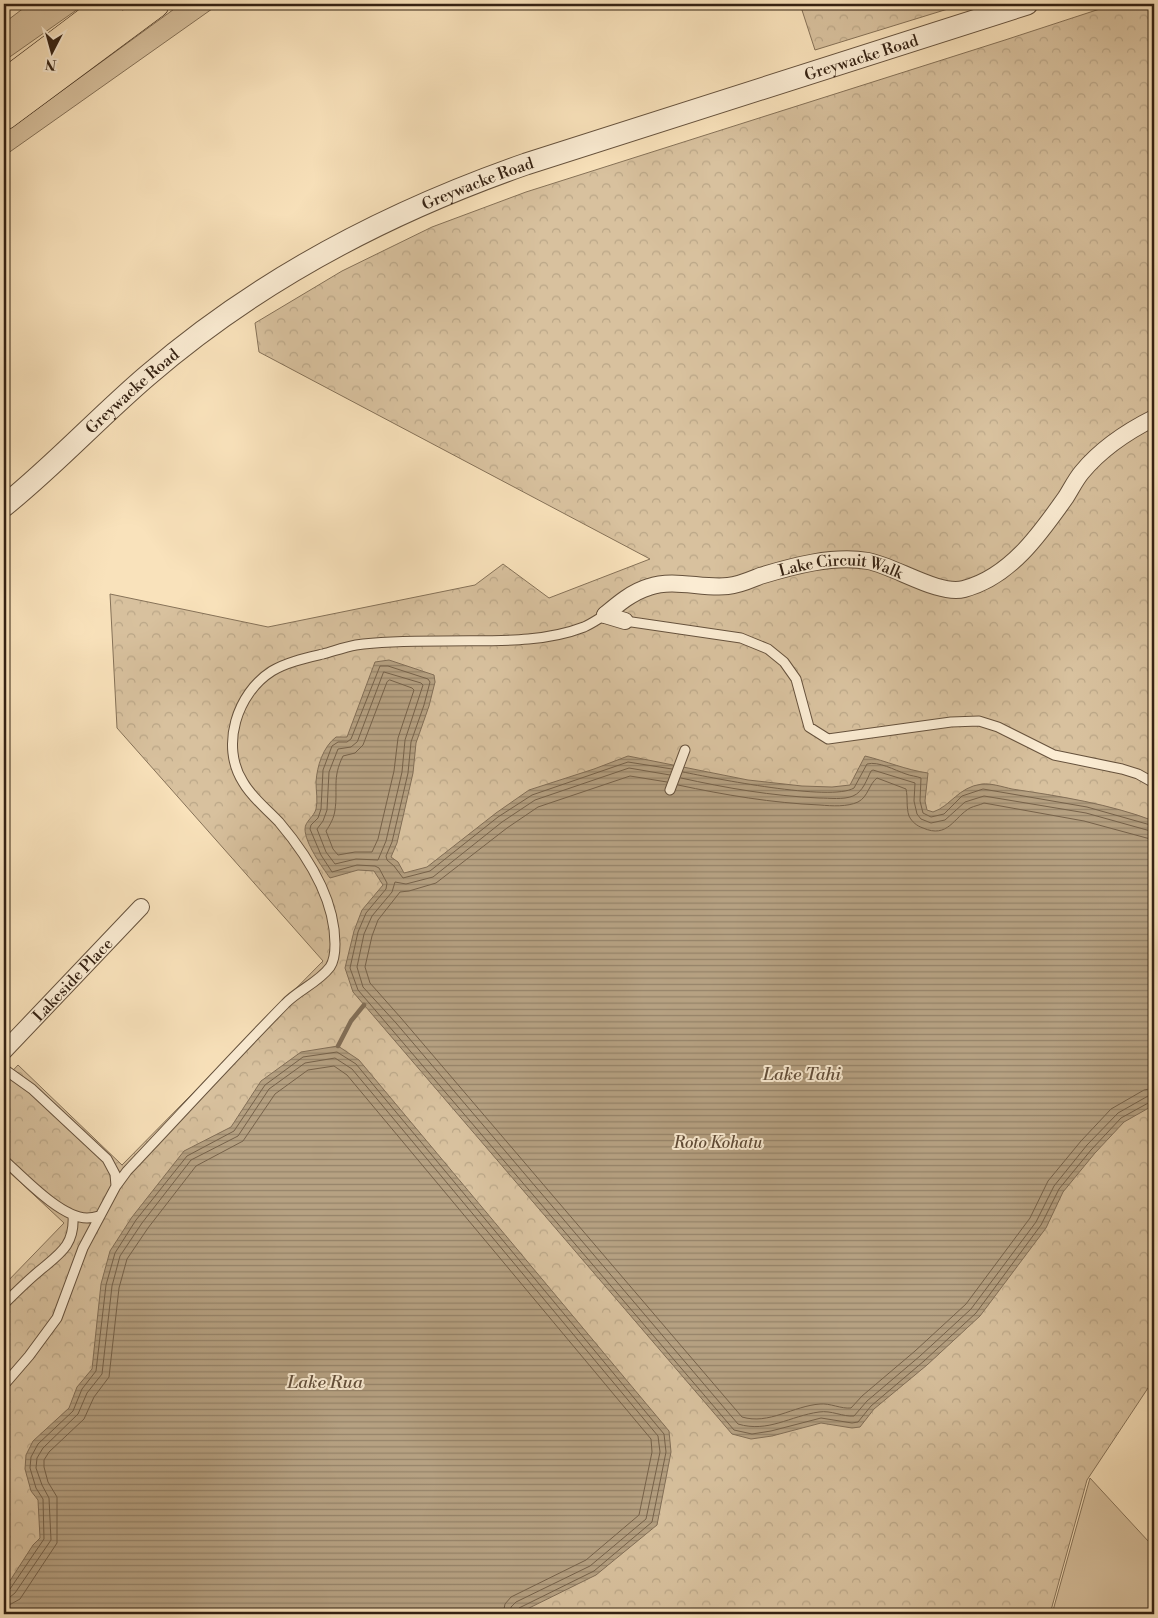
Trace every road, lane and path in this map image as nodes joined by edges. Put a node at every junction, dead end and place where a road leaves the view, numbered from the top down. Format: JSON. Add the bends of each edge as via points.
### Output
{"nodes":[{"id":1,"x":110,"y":4,"type":"edge"},
{"id":2,"x":155,"y":4,"type":"edge"},
{"id":3,"x":1027,"y":4,"type":"edge"},
{"id":4,"x":4,"y":84,"type":"edge"},
{"id":5,"x":4,"y":116,"type":"edge"},
{"id":6,"x":1154,"y":418,"type":"edge"},
{"id":7,"x":4,"y":506,"type":"edge"},
{"id":8,"x":605,"y":615,"type":"junction"},
{"id":9,"x":626,"y":621,"type":"joint"},
{"id":10,"x":685,"y":750,"type":"dead end"},
{"id":11,"x":1154,"y":783,"type":"edge"},
{"id":12,"x":670,"y":790,"type":"dead end"},
{"id":13,"x":141,"y":907,"type":"dead end"},
{"id":14,"x":4,"y":1051,"type":"edge"},
{"id":15,"x":4,"y":1069,"type":"edge"},
{"id":16,"x":4,"y":1160,"type":"edge"},
{"id":17,"x":116,"y":1186,"type":"junction"},
{"id":18,"x":73,"y":1215,"type":"junction"},
{"id":19,"x":99,"y":1216,"type":"junction"},
{"id":20,"x":4,"y":1304,"type":"edge"},
{"id":21,"x":4,"y":1385,"type":"edge"}],
"edges":[{"from":1,"to":4,"type":"highway"},
{"from":2,"to":5,"type":"highway"},
{"from":3,"to":7,"type":"street","name":"Greywacke Road","via":[[526,164],[390,218],[265,288],[182,348]]},
{"from":6,"to":8,"type":"street","name":"Lake Circuit Walk","via":[[1095,458],[1034,539],[1010,565],[963,590],[932,585],[868,561],[838,560],[794,567],[727,586],[650,586]]},
{"from":8,"to":9,"type":"street"},
{"from":8,"to":17,"type":"lane","via":[[586,626],[551,636],[356,646],[296,660],[272,671],[256,685],[241,704],[232,746],[234,759],[242,781],[294,842],[315,875],[332,913],[335,953],[332,965],[285,1004]]},
{"from":9,"to":11,"type":"lane","via":[[741,638],[768,648],[796,679],[809,727],[828,739],[979,721],[1054,755],[1122,769]]},
{"from":10,"to":12,"type":"lane"},
{"from":13,"to":14,"type":"street","name":"Lakeside Place"},
{"from":15,"to":17,"type":"lane","via":[[32,1089],[107,1159],[115,1174]]},
{"from":16,"to":18,"type":"lane","via":[[48,1200]]},
{"from":17,"to":19,"type":"lane"},
{"from":18,"to":19,"type":"lane"},
{"from":18,"to":20,"type":"lane","via":[[74,1227],[62,1252]]},
{"from":19,"to":21,"type":"lane","via":[[73,1271],[56,1318]]}]}
